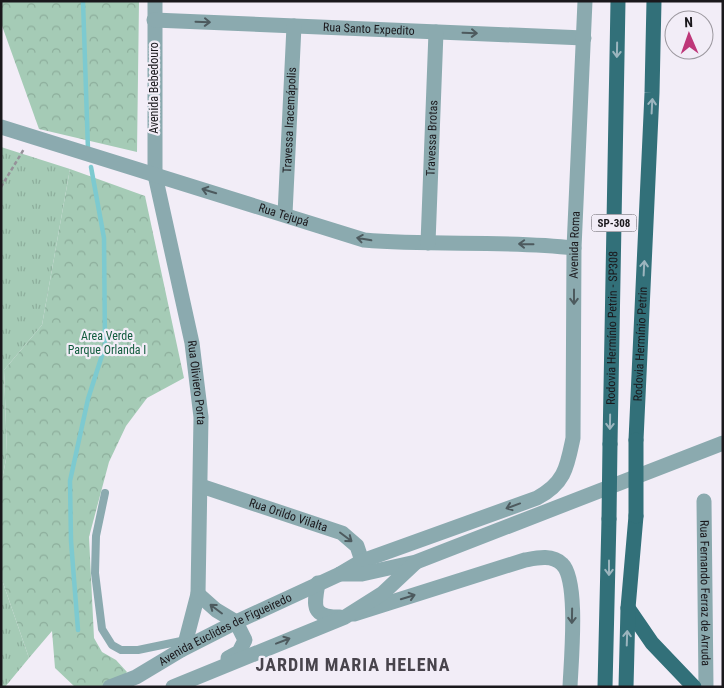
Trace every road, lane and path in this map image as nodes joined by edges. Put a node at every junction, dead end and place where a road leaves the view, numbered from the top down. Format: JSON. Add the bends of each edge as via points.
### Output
{"nodes":[{"id":1,"x":155,"y":1,"type":"edge"},
{"id":2,"x":585,"y":1,"type":"edge"},
{"id":3,"x":618,"y":1,"type":"edge"},
{"id":4,"x":654,"y":1,"type":"edge"},
{"id":5,"x":154,"y":20,"type":"junction"},
{"id":6,"x":294,"y":26,"type":"junction"},
{"id":7,"x":436,"y":32,"type":"junction"},
{"id":8,"x":584,"y":38,"type":"junction"},
{"id":9,"x":1,"y":127,"type":"edge"},
{"id":10,"x":31,"y":137,"type":"junction"},
{"id":11,"x":155,"y":175,"type":"junction"},
{"id":12,"x":1,"y":187,"type":"edge"},
{"id":13,"x":285,"y":214,"type":"junction"},
{"id":14,"x":428,"y":243,"type":"junction"},
{"id":15,"x":574,"y":248,"type":"junction"},
{"id":16,"x":723,"y":443,"type":"edge"},
{"id":17,"x":556,"y":484,"type":"joint"},
{"id":18,"x":201,"y":486,"type":"junction"},
{"id":19,"x":105,"y":493,"type":"dead end"},
{"id":20,"x":704,"y":501,"type":"dead end"},
{"id":21,"x":362,"y":561,"type":"junction"},
{"id":22,"x":416,"y":562,"type":"junction"},
{"id":23,"x":340,"y":574,"type":"junction"},
{"id":24,"x":318,"y":583,"type":"junction"},
{"id":25,"x":198,"y":594,"type":"junction"},
{"id":26,"x":628,"y":608,"type":"junction"},
{"id":27,"x":345,"y":617,"type":"junction"},
{"id":28,"x":236,"y":622,"type":"junction"},
{"id":29,"x":184,"y":645,"type":"junction"},
{"id":30,"x":213,"y":669,"type":"junction"},
{"id":31,"x":191,"y":683,"type":"edge"},
{"id":32,"x":110,"y":687,"type":"edge"},
{"id":33,"x":173,"y":687,"type":"edge"},
{"id":34,"x":570,"y":687,"type":"edge"},
{"id":35,"x":605,"y":687,"type":"edge"},
{"id":36,"x":626,"y":687,"type":"edge"},
{"id":37,"x":694,"y":687,"type":"edge"},
{"id":38,"x":706,"y":687,"type":"edge"}],
"edges":[{"from":1,"to":5,"type":"street","name":"Avenida Bebedouro"},
{"from":2,"to":8,"type":"street","name":"Avenida Roma"},
{"from":3,"to":35,"type":"main road","name":"Rodovia Hermínio Petrin - SP308","number":"SP-308","one_way":true,"bridge":true},
{"from":26,"to":4,"type":"main road","name":"Rodovia Hermínio Petrin","number":"SP-308","one_way":true,"bridge":true,"via":[[636,516],[636,440]]},
{"from":5,"to":6,"type":"street","name":"Rua Santo Expedito","one_way":true},
{"from":5,"to":11,"type":"street","name":"Avenida Bebedouro"},
{"from":6,"to":7,"type":"street","name":"Rua Santo Expedito"},
{"from":6,"to":13,"type":"street","name":"Travessa Iracemápolis"},
{"from":7,"to":8,"type":"street","name":"Rua Santo Expedito","one_way":true},
{"from":7,"to":14,"type":"street","name":"Travessa Brotas"},
{"from":8,"to":15,"type":"street","name":"Avenida Roma"},
{"from":9,"to":10,"type":"street","name":"Rua Tejupá"},
{"from":10,"to":11,"type":"street","name":"Rua Tejupá"},
{"from":10,"to":12,"type":"path"},
{"from":13,"to":11,"type":"street","name":"Rua Tejupá","one_way":true},
{"from":11,"to":18,"type":"street","name":"Rua Oliviero Porta","via":[[192,343],[202,418]]},
{"from":14,"to":13,"type":"street","name":"Rua Tejupá","one_way":true,"via":[[364,240]]},
{"from":15,"to":14,"type":"street","name":"Rua Tejupá","one_way":true,"via":[[531,244]]},
{"from":15,"to":17,"type":"street","name":"Avenida Roma","one_way":true,"via":[[573,438],[567,467]]},
{"from":16,"to":22,"type":"street"},
{"from":17,"to":21,"type":"street","name":"Avenida Euclides de Figueiredo","one_way":true,"via":[[537,498]]},
{"from":18,"to":21,"type":"street","name":"Rua Orildo Vilalta","one_way":true,"via":[[342,533],[356,546]]},
{"from":18,"to":25,"type":"street","name":"Rua Oliviero Porta"},
{"from":19,"to":29,"type":"lane","via":[[96,536],[95,573],[102,630],[112,645],[121,650]]},
{"from":20,"to":38,"type":"street","name":"Rua Fernando Ferraz de Arruda"},
{"from":21,"to":23,"type":"street","name":"Avenida Euclides de Figueiredo"},
{"from":22,"to":23,"type":"street","name":"Avenida Euclides de Figueiredo","via":[[362,574]]},
{"from":22,"to":27,"type":"street","via":[[383,593]]},
{"from":23,"to":24,"type":"street","name":"Avenida Euclides de Figueiredo"},
{"from":24,"to":27,"type":"street","via":[[316,611],[329,617]]},
{"from":24,"to":28,"type":"street","name":"Avenida Euclides de Figueiredo"},
{"from":28,"to":25,"type":"street","one_way":true},
{"from":25,"to":29,"type":"street","name":"Rua Oliviero Porta"},
{"from":36,"to":26,"type":"main road","name":"Rodovia Hermínio Petrin","number":"SP-308","one_way":true},
{"from":26,"to":37,"type":"main road","via":[[652,643]]},
{"from":30,"to":27,"type":"street","one_way":true},
{"from":27,"to":34,"type":"street","one_way":true,"via":[[525,560],[552,559],[561,562],[571,581]]},
{"from":28,"to":29,"type":"street","name":"Avenida Euclides de Figueiredo"},
{"from":28,"to":30,"type":"street","via":[[243,633],[243,645],[239,652]]},
{"from":29,"to":32,"type":"street","name":"Avenida Euclides de Figueiredo","via":[[136,677]]},
{"from":30,"to":31,"type":"street"},
{"from":31,"to":33,"type":"street"}]}
